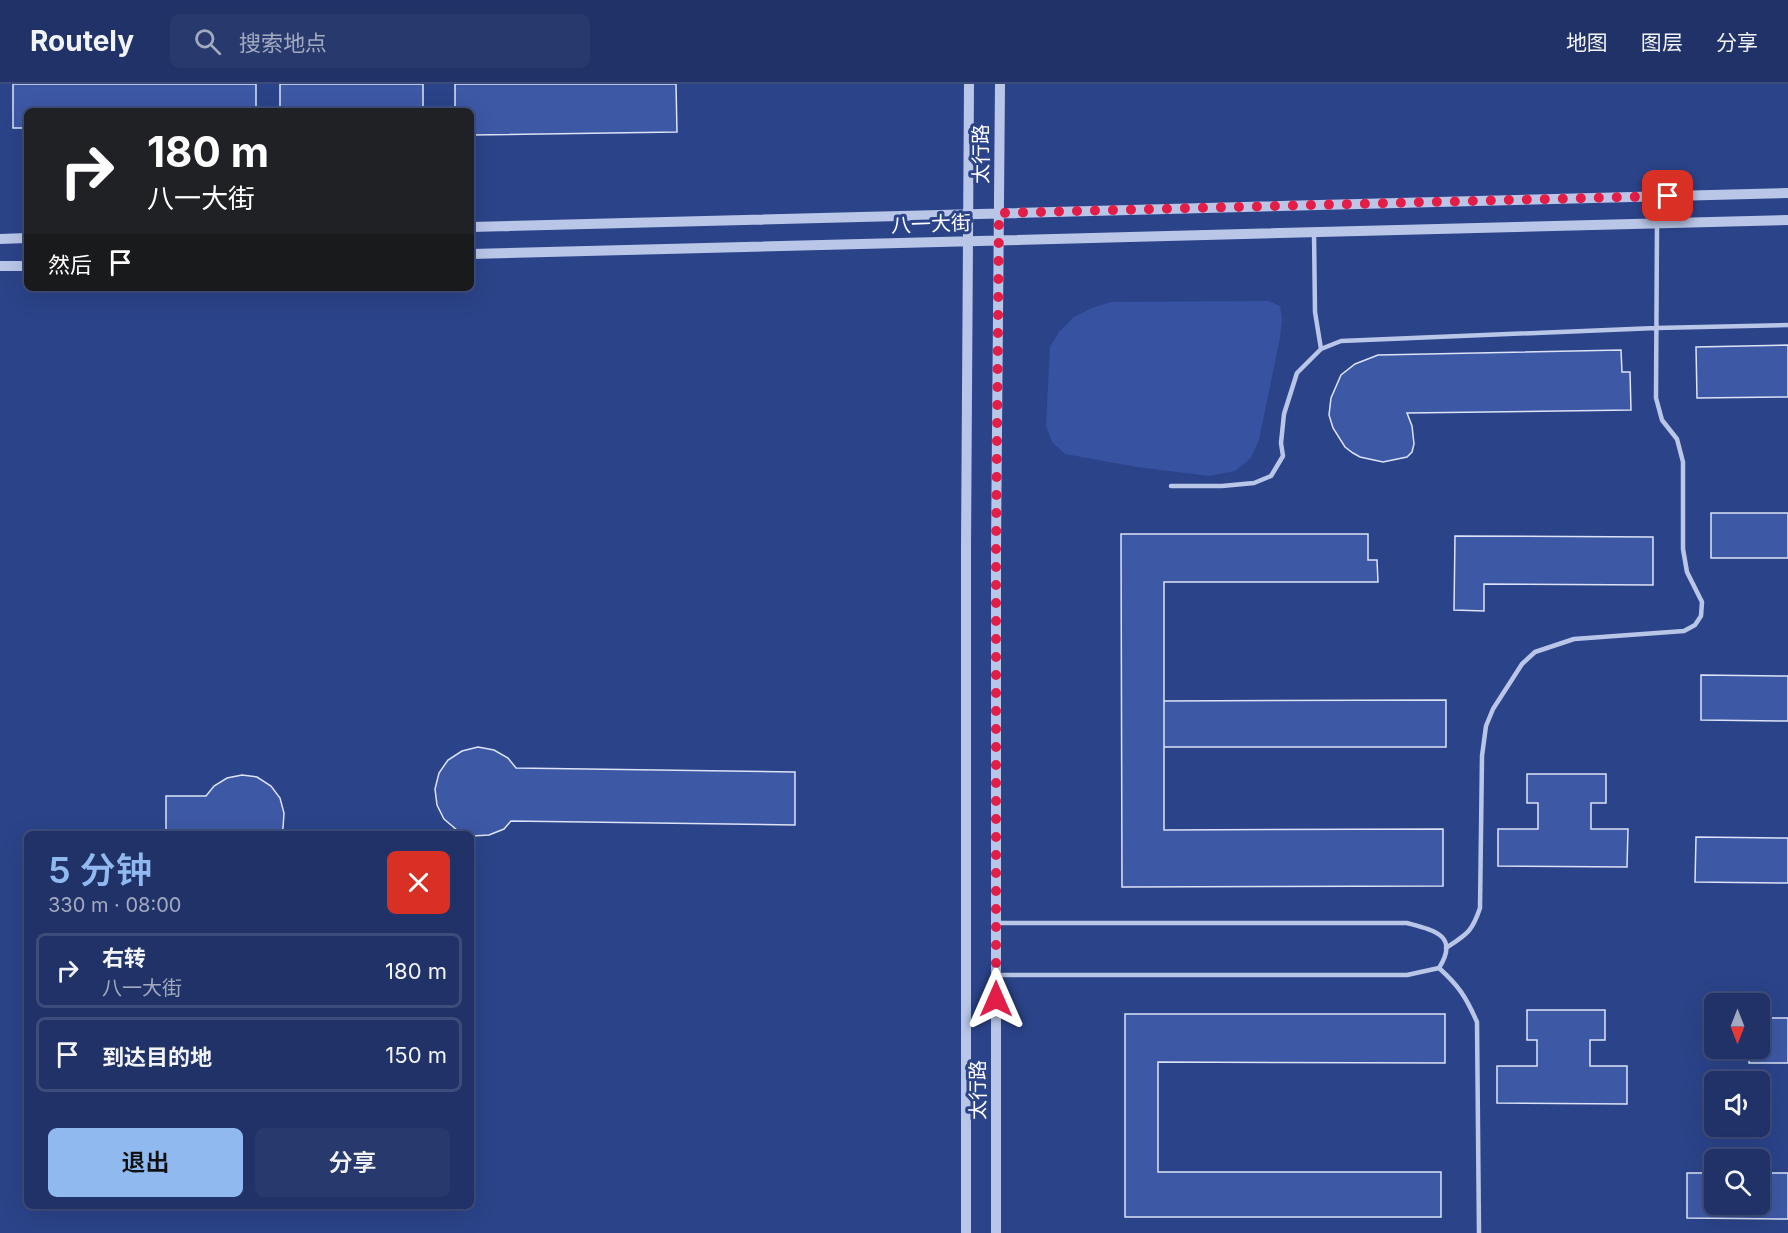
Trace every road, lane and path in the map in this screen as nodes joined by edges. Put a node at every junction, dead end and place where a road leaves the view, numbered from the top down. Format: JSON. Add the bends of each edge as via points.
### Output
{"nodes":[{"id":1,"x":969,"y":84,"type":"edge"},
{"id":2,"x":999,"y":84,"type":"edge"},
{"id":3,"x":1788,"y":193,"type":"edge"},
{"id":4,"x":999,"y":213,"type":"junction"},
{"id":5,"x":968,"y":214,"type":"junction"},
{"id":6,"x":1788,"y":220,"type":"edge"},
{"id":7,"x":1657,"y":224,"type":"junction"},
{"id":8,"x":474,"y":227,"type":"edge"},
{"id":9,"x":1314,"y":232,"type":"junction"},
{"id":10,"x":24,"y":238,"type":"edge"},
{"id":11,"x":0,"y":239,"type":"edge"},
{"id":12,"x":998,"y":240,"type":"junction"},
{"id":13,"x":968,"y":241,"type":"junction"},
{"id":14,"x":474,"y":254,"type":"edge"},
{"id":15,"x":0,"y":266,"type":"edge"},
{"id":16,"x":24,"y":266,"type":"edge"},
{"id":17,"x":1788,"y":325,"type":"edge"},
{"id":18,"x":1656,"y":328,"type":"junction"},
{"id":19,"x":1321,"y":349,"type":"junction"},
{"id":20,"x":1171,"y":486,"type":"dead end"},
{"id":21,"x":996,"y":923,"type":"junction"},
{"id":22,"x":1446,"y":948,"type":"junction"},
{"id":23,"x":1439,"y":968,"type":"junction"},
{"id":24,"x":996,"y":975,"type":"junction"},
{"id":25,"x":966,"y":1233,"type":"edge"},
{"id":26,"x":996,"y":1233,"type":"edge"},
{"id":27,"x":1479,"y":1233,"type":"edge"}],
"edges":[{"from":1,"to":5,"type":"street","name":"太行路"},
{"from":2,"to":4,"type":"street","name":"太行路"},
{"from":3,"to":4,"type":"street","name":"八一大街"},
{"from":4,"to":5,"type":"street","name":"八一大街"},
{"from":4,"to":12,"type":"street","name":"太行路"},
{"from":5,"to":8,"type":"street","name":"八一大街"},
{"from":5,"to":13,"type":"street","name":"太行路"},
{"from":6,"to":7,"type":"street","name":"八一大街"},
{"from":7,"to":9,"type":"street","name":"八一大街"},
{"from":7,"to":18,"type":"lane"},
{"from":9,"to":12,"type":"street","name":"八一大街"},
{"from":9,"to":19,"type":"lane","via":[[1315,312]]},
{"from":10,"to":11,"type":"street"},
{"from":12,"to":13,"type":"street","name":"八一大街"},
{"from":12,"to":21,"type":"street","name":"太行路"},
{"from":13,"to":14,"type":"street","name":"八一大街"},
{"from":13,"to":25,"type":"street","name":"太行路"},
{"from":15,"to":16,"type":"street"},
{"from":17,"to":18,"type":"lane"},
{"from":18,"to":19,"type":"lane","via":[[1341,340]]},
{"from":18,"to":22,"type":"lane","via":[[1656,398],[1662,420],[1677,439],[1683,462],[1683,549],[1687,572],[1702,602],[1701,616],[1684,632],[1565,642],[1535,652],[1522,664],[1486,726],[1482,756],[1480,908],[1474,925]]},
{"from":19,"to":20,"type":"lane","via":[[1297,373],[1284,414],[1283,456],[1271,476],[1254,483]]},
{"from":21,"to":22,"type":"lane","via":[[1407,923],[1441,934]]},
{"from":21,"to":24,"type":"street","name":"太行路"},
{"from":22,"to":23,"type":"lane"},
{"from":23,"to":24,"type":"lane","via":[[1407,975]]},
{"from":23,"to":27,"type":"lane","via":[[1456,984],[1477,1022]]},
{"from":24,"to":26,"type":"street","name":"太行路"}]}
